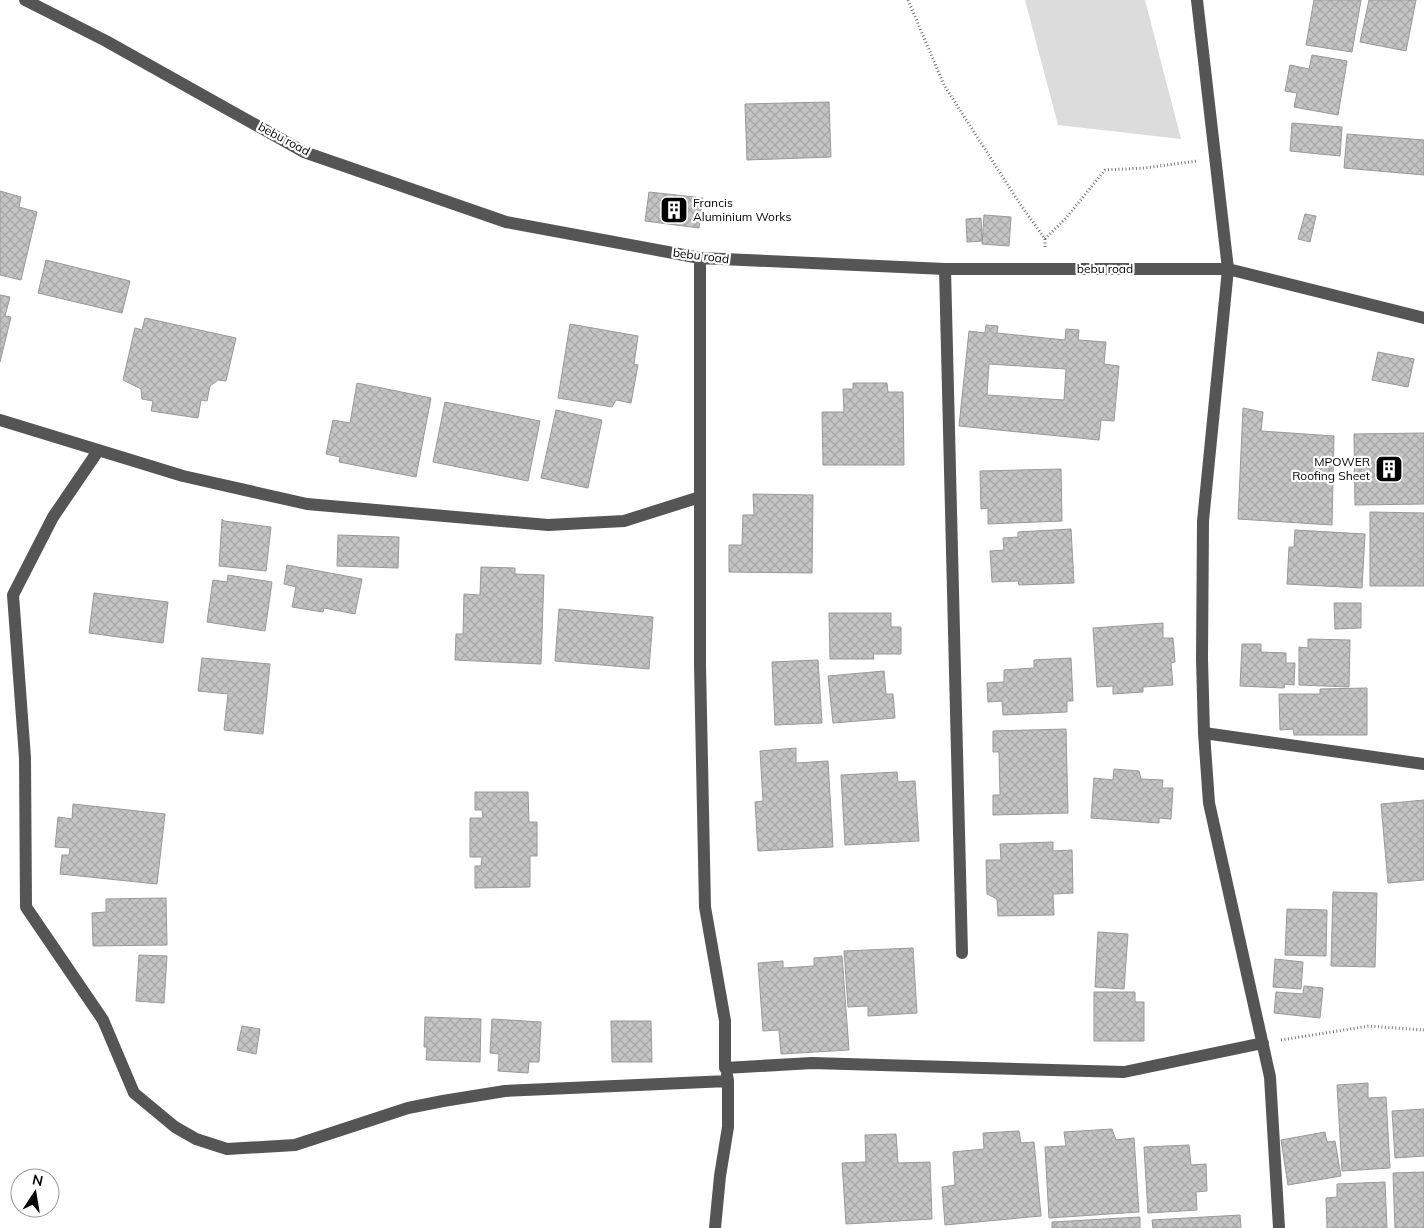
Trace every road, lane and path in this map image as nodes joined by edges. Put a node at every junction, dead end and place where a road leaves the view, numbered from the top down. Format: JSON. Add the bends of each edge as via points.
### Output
{"nodes":[{"id":1,"x":25,"y":0,"type":"edge"},
{"id":2,"x":908,"y":0,"type":"edge"},
{"id":3,"x":1197,"y":0,"type":"edge"},
{"id":4,"x":1216,"y":158,"type":"junction"},
{"id":5,"x":1045,"y":239,"type":"junction"},
{"id":6,"x":700,"y":258,"type":"junction"},
{"id":7,"x":945,"y":269,"type":"junction"},
{"id":8,"x":1047,"y":269,"type":"junction"},
{"id":9,"x":1228,"y":270,"type":"junction"},
{"id":10,"x":1424,"y":318,"type":"edge"},
{"id":11,"x":0,"y":420,"type":"edge"},
{"id":12,"x":98,"y":451,"type":"junction"},
{"id":13,"x":700,"y":497,"type":"junction"},
{"id":14,"x":1204,"y":733,"type":"junction"},
{"id":15,"x":1424,"y":764,"type":"edge"},
{"id":16,"x":962,"y":953,"type":"dead end"},
{"id":17,"x":1424,"y":1030,"type":"edge"},
{"id":18,"x":1264,"y":1043,"type":"junction"},
{"id":19,"x":725,"y":1068,"type":"junction"},
{"id":20,"x":728,"y":1081,"type":"junction"},
{"id":21,"x":715,"y":1228,"type":"edge"},
{"id":22,"x":1279,"y":1228,"type":"edge"}],
"edges":[{"from":1,"to":6,"type":"street","name":"bebu road","via":[[106,41],[304,152],[506,222]]},
{"from":2,"to":5,"type":"path","via":[[944,85]]},
{"from":3,"to":4,"type":"street"},
{"from":4,"to":5,"type":"path","via":[[1104,170]]},
{"from":4,"to":9,"type":"street"},
{"from":5,"to":8,"type":"path"},
{"from":6,"to":7,"type":"street","name":"bebu road"},
{"from":6,"to":13,"type":"street"},
{"from":7,"to":8,"type":"street","name":"bebu road"},
{"from":7,"to":16,"type":"street"},
{"from":8,"to":9,"type":"street","name":"bebu road"},
{"from":9,"to":10,"type":"street","name":"bebu road"},
{"from":9,"to":14,"type":"street","via":[[1203,522]]},
{"from":11,"to":12,"type":"street"},
{"from":12,"to":13,"type":"street","via":[[184,476],[307,504],[548,525],[624,521]]},
{"from":12,"to":20,"type":"street","via":[[53,517],[12,595],[25,758],[26,907],[103,1020],[134,1093],[182,1131],[226,1149],[295,1145],[408,1108],[505,1092]]},
{"from":13,"to":19,"type":"street","via":[[705,908],[725,1021]]},
{"from":14,"to":15,"type":"street"},
{"from":14,"to":18,"type":"street","via":[[1209,803]]},
{"from":17,"to":18,"type":"path","via":[[1369,1026]]},
{"from":18,"to":19,"type":"street","via":[[1124,1072],[812,1063]]},
{"from":18,"to":22,"type":"street","via":[[1270,1077]]},
{"from":19,"to":20,"type":"street"},
{"from":20,"to":21,"type":"street","via":[[728,1127]]}]}
